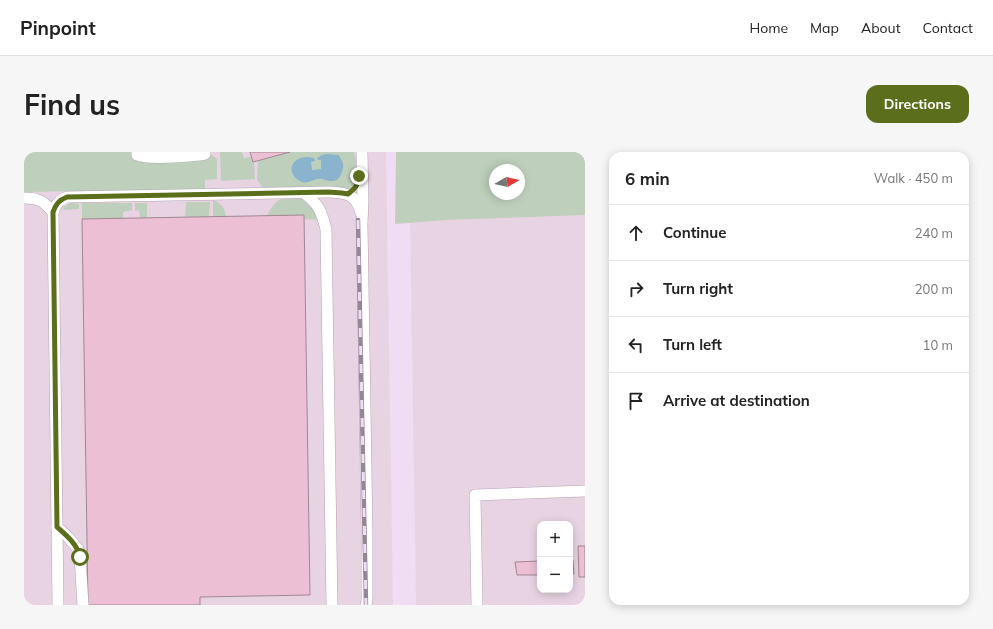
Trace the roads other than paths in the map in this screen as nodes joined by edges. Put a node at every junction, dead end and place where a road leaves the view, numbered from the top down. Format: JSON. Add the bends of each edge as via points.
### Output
{"nodes":[{"id":1,"x":137,"y":152,"type":"edge"},
{"id":2,"x":205,"y":152,"type":"edge"},
{"id":3,"x":361,"y":152,"type":"edge"},
{"id":4,"x":304,"y":193,"type":"junction"},
{"id":5,"x":348,"y":194,"type":"junction"},
{"id":6,"x":67,"y":197,"type":"junction"},
{"id":7,"x":28,"y":198,"type":"edge"},
{"id":8,"x":53,"y":212,"type":"junction"},
{"id":9,"x":362,"y":217,"type":"junction"},
{"id":10,"x":585,"y":491,"type":"edge"},
{"id":11,"x":57,"y":527,"type":"junction"},
{"id":12,"x":366,"y":602,"type":"edge"},
{"id":13,"x":58,"y":605,"type":"edge"},
{"id":14,"x":83,"y":605,"type":"edge"},
{"id":15,"x":332,"y":605,"type":"edge"},
{"id":16,"x":477,"y":605,"type":"edge"}],
"edges":[{"from":1,"to":2,"type":"lane","via":[[137,155],[141,156],[157,157],[200,155]]},
{"from":3,"to":5,"type":"lane","via":[[358,182]]},
{"from":3,"to":9,"type":"lane","via":[[364,200]]},
{"from":4,"to":5,"type":"lane"},
{"from":4,"to":6,"type":"lane"},
{"from":4,"to":15,"type":"lane","via":[[318,206],[326,229]]},
{"from":5,"to":9,"type":"lane","via":[[355,199]]},
{"from":6,"to":7,"type":"lane"},
{"from":6,"to":8,"type":"lane","via":[[56,204]]},
{"from":7,"to":8,"type":"lane","via":[[38,199]]},
{"from":8,"to":11,"type":"lane"},
{"from":9,"to":12,"type":"lane"},
{"from":10,"to":16,"type":"lane","via":[[475,495]]},
{"from":11,"to":13,"type":"lane"},
{"from":11,"to":14,"type":"lane","via":[[78,549]]}]}
